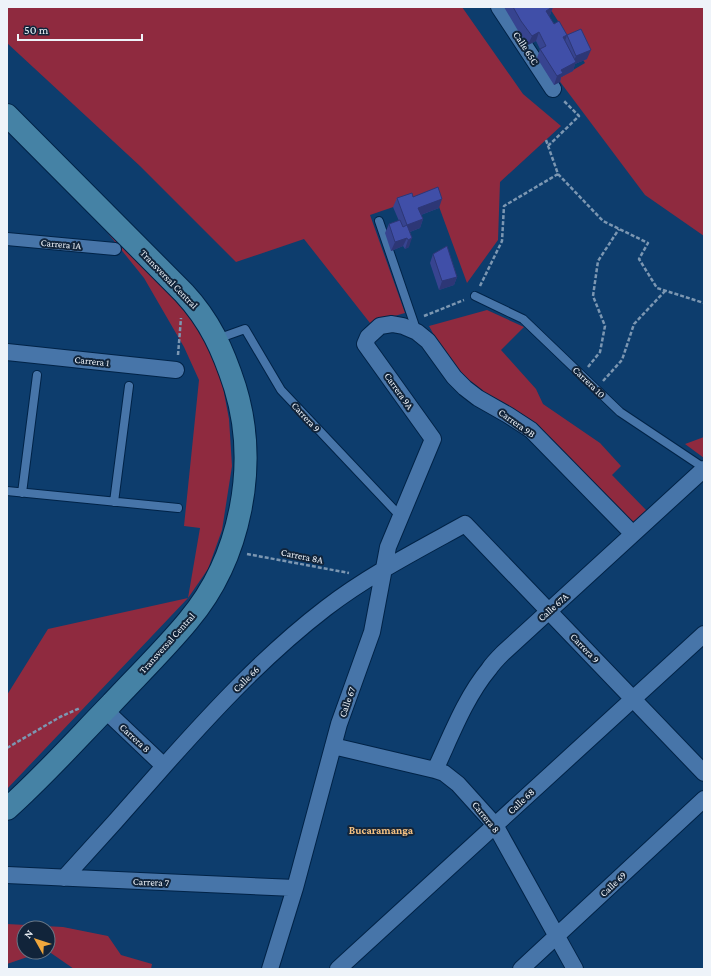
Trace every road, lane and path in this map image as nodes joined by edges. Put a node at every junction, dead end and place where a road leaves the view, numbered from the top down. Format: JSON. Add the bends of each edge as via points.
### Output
{"nodes":[{"id":1,"x":499,"y":7,"type":"edge"},
{"id":2,"x":553,"y":89,"type":"joint"},
{"id":3,"x":7,"y":116,"type":"edge"},
{"id":4,"x":17,"y":134,"type":"edge"},
{"id":5,"x":546,"y":140,"type":"dead end"},
{"id":6,"x":548,"y":146,"type":"junction"},
{"id":7,"x":558,"y":174,"type":"junction"},
{"id":8,"x":379,"y":221,"type":"dead end"},
{"id":9,"x":620,"y":229,"type":"junction"},
{"id":10,"x":7,"y":239,"type":"edge"},
{"id":11,"x":115,"y":249,"type":"dead end"},
{"id":12,"x":664,"y":291,"type":"junction"},
{"id":13,"x":184,"y":292,"type":"junction"},
{"id":14,"x":475,"y":296,"type":"junction"},
{"id":15,"x":704,"y":303,"type":"edge"},
{"id":16,"x":415,"y":327,"type":"junction"},
{"id":17,"x":217,"y":339,"type":"junction"},
{"id":18,"x":365,"y":344,"type":"joint"},
{"id":19,"x":7,"y":352,"type":"edge"},
{"id":20,"x":176,"y":370,"type":"joint"},
{"id":21,"x":37,"y":374,"type":"dead end"},
{"id":22,"x":582,"y":375,"type":"junction"},
{"id":23,"x":129,"y":386,"type":"dead end"},
{"id":24,"x":596,"y":389,"type":"junction"},
{"id":25,"x":433,"y":439,"type":"joint"},
{"id":26,"x":704,"y":469,"type":"edge"},
{"id":27,"x":7,"y":491,"type":"edge"},
{"id":28,"x":22,"y":492,"type":"junction"},
{"id":29,"x":114,"y":502,"type":"junction"},
{"id":30,"x":178,"y":508,"type":"dead end"},
{"id":31,"x":401,"y":517,"type":"junction"},
{"id":32,"x":465,"y":524,"type":"joint"},
{"id":33,"x":633,"y":534,"type":"junction"},
{"id":34,"x":229,"y":550,"type":"junction"},
{"id":35,"x":378,"y":573,"type":"junction"},
{"id":36,"x":549,"y":611,"type":"junction"},
{"id":37,"x":704,"y":634,"type":"edge"},
{"id":38,"x":633,"y":699,"type":"junction"},
{"id":39,"x":105,"y":710,"type":"junction"},
{"id":40,"x":60,"y":716,"type":"dead end"},
{"id":41,"x":333,"y":746,"type":"junction"},
{"id":42,"x":7,"y":748,"type":"edge"},
{"id":43,"x":164,"y":766,"type":"junction"},
{"id":44,"x":435,"y":770,"type":"junction"},
{"id":45,"x":704,"y":773,"type":"edge"},
{"id":46,"x":704,"y":799,"type":"edge"},
{"id":47,"x":7,"y":809,"type":"edge"},
{"id":48,"x":495,"y":825,"type":"junction"},
{"id":49,"x":7,"y":875,"type":"edge"},
{"id":50,"x":64,"y":878,"type":"junction"},
{"id":51,"x":295,"y":888,"type":"junction"},
{"id":52,"x":556,"y":936,"type":"junction"},
{"id":53,"x":270,"y":969,"type":"edge"},
{"id":54,"x":338,"y":969,"type":"edge"},
{"id":55,"x":521,"y":969,"type":"edge"},
{"id":56,"x":575,"y":969,"type":"edge"}],
"edges":[{"from":1,"to":2,"type":"street","name":"Calle 65C"},
{"from":2,"to":6,"type":"path","via":[[579,116]]},
{"from":3,"to":4,"type":"main road","name":"Transversal Central"},
{"from":4,"to":13,"type":"main road","name":"Transversal Central"},
{"from":5,"to":6,"type":"path"},
{"from":6,"to":7,"type":"path"},
{"from":7,"to":9,"type":"path","via":[[603,221]]},
{"from":7,"to":14,"type":"path","via":[[504,206],[502,241]]},
{"from":8,"to":16,"type":"lane","name":"Carrera 9B"},
{"from":9,"to":12,"type":"path","via":[[648,243],[639,259],[658,288]]},
{"from":9,"to":22,"type":"path","via":[[598,261],[593,296],[605,326],[600,352]]},
{"from":10,"to":11,"type":"street","name":"Carrera 1A"},
{"from":12,"to":15,"type":"path"},
{"from":12,"to":24,"type":"path","via":[[634,324],[622,360]]},
{"from":13,"to":17,"type":"main road","name":"Transversal Central","via":[[203,315]]},
{"from":13,"to":20,"type":"path"},
{"from":14,"to":16,"type":"path"},
{"from":14,"to":22,"type":"lane","name":"Carrera 10","via":[[523,319]]},
{"from":16,"to":18,"type":"street","name":"Carrera 9B","via":[[392,324],[380,326],[368,337]]},
{"from":16,"to":33,"type":"street","name":"Carrera 9B","via":[[465,388],[531,430]]},
{"from":17,"to":31,"type":"lane","name":"Carrera 9","via":[[245,329],[281,390]]},
{"from":17,"to":34,"type":"main road","name":"Transversal Central","via":[[239,403],[245,436],[245,477]]},
{"from":18,"to":25,"type":"street","name":"Carrera 9A"},
{"from":19,"to":20,"type":"street","name":"Carrera 1"},
{"from":21,"to":28,"type":"lane"},
{"from":22,"to":24,"type":"lane","name":"Carrera 10"},
{"from":23,"to":29,"type":"lane"},
{"from":24,"to":26,"type":"lane","name":"Carrera 10","via":[[620,412]]},
{"from":25,"to":31,"type":"street","name":"Calle 67"},
{"from":26,"to":33,"type":"street","name":"Calle 67A"},
{"from":27,"to":28,"type":"lane"},
{"from":28,"to":29,"type":"lane"},
{"from":29,"to":30,"type":"lane"},
{"from":31,"to":35,"type":"street","name":"Calle 67"},
{"from":32,"to":35,"type":"street","name":"Calle 66"},
{"from":32,"to":36,"type":"street","name":"Carrera 9"},
{"from":33,"to":36,"type":"street","name":"Calle 67A"},
{"from":34,"to":35,"type":"path","name":"Carrera 8A"},
{"from":34,"to":39,"type":"main road","name":"Transversal Central","via":[[219,573],[189,621]]},
{"from":35,"to":41,"type":"street","name":"Calle 67","via":[[372,632]]},
{"from":35,"to":43,"type":"street","name":"Calle 66","via":[[293,634],[199,727]]},
{"from":36,"to":38,"type":"street","name":"Carrera 9"},
{"from":36,"to":44,"type":"street","name":"Calle 67A","via":[[488,669],[464,709]]},
{"from":37,"to":38,"type":"street","name":"Calle 68"},
{"from":38,"to":45,"type":"street","name":"Carrera 9"},
{"from":38,"to":48,"type":"street","name":"Calle 68"},
{"from":39,"to":43,"type":"street","name":"Carrera 8"},
{"from":39,"to":47,"type":"main road","name":"Transversal Central"},
{"from":40,"to":42,"type":"path"},
{"from":41,"to":44,"type":"street","name":"Carrera 8"},
{"from":41,"to":51,"type":"street","name":"Calle 67"},
{"from":43,"to":50,"type":"street","name":"Calle 66"},
{"from":44,"to":48,"type":"street","name":"Carrera 8","via":[[444,773],[458,784]]},
{"from":46,"to":52,"type":"street","name":"Calle 69"},
{"from":48,"to":52,"type":"street","name":"Carrera 8"},
{"from":48,"to":54,"type":"street","name":"Calle 68"},
{"from":49,"to":50,"type":"street","name":"Carrera 7"},
{"from":50,"to":51,"type":"street","name":"Carrera 7"},
{"from":51,"to":53,"type":"street","name":"Calle 67"},
{"from":52,"to":55,"type":"street","name":"Calle 69"},
{"from":52,"to":56,"type":"street","name":"Carrera 8"}]}
